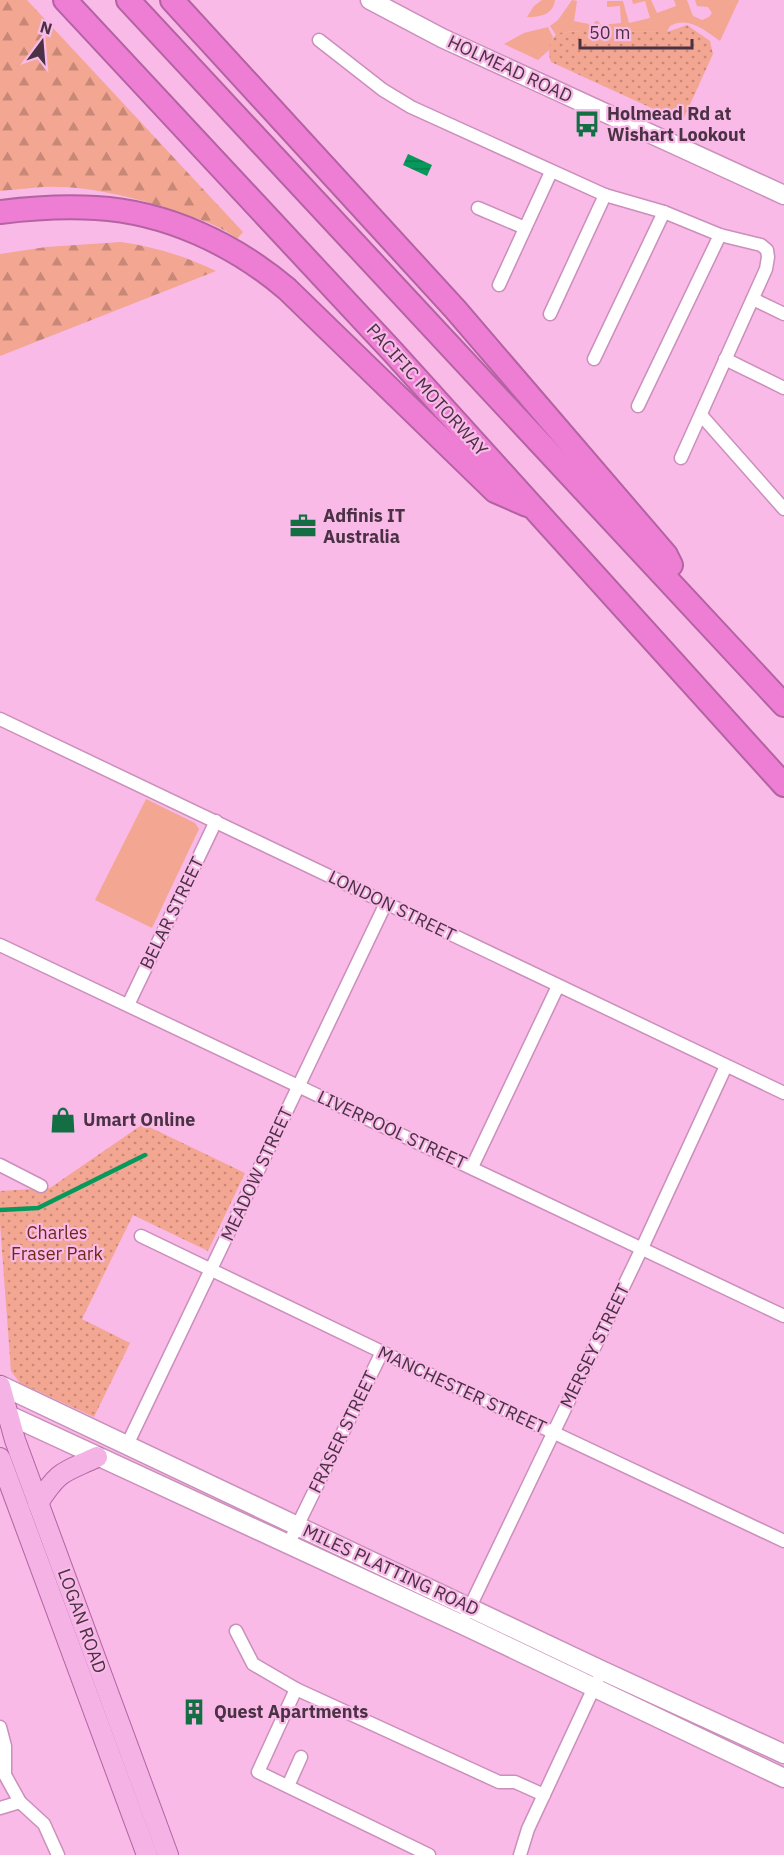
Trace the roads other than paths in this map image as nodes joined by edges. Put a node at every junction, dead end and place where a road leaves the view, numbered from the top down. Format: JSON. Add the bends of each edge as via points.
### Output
{"nodes":[{"id":1,"x":65,"y":0,"type":"edge"},
{"id":2,"x":128,"y":0,"type":"edge"},
{"id":3,"x":172,"y":0,"type":"edge"},
{"id":4,"x":370,"y":0,"type":"edge"},
{"id":5,"x":319,"y":40,"type":"dead end"},
{"id":6,"x":551,"y":172,"type":"junction"},
{"id":7,"x":605,"y":195,"type":"junction"},
{"id":8,"x":784,"y":195,"type":"edge"},
{"id":9,"x":478,"y":208,"type":"dead end"},
{"id":10,"x":0,"y":212,"type":"edge"},
{"id":11,"x":663,"y":212,"type":"junction"},
{"id":12,"x":525,"y":228,"type":"junction"},
{"id":13,"x":720,"y":235,"type":"junction"},
{"id":14,"x":499,"y":285,"type":"dead end"},
{"id":15,"x":753,"y":299,"type":"junction"},
{"id":16,"x":550,"y":314,"type":"dead end"},
{"id":17,"x":784,"y":314,"type":"edge"},
{"id":18,"x":594,"y":359,"type":"dead end"},
{"id":19,"x":725,"y":359,"type":"junction"},
{"id":20,"x":784,"y":388,"type":"edge"},
{"id":21,"x":638,"y":406,"type":"dead end"},
{"id":22,"x":701,"y":414,"type":"junction"},
{"id":23,"x":681,"y":458,"type":"dead end"},
{"id":24,"x":534,"y":508,"type":"junction"},
{"id":25,"x":784,"y":509,"type":"edge"},
{"id":26,"x":686,"y":598,"type":"junction"},
{"id":27,"x":784,"y":705,"type":"edge"},
{"id":28,"x":0,"y":719,"type":"edge"},
{"id":29,"x":784,"y":785,"type":"edge"},
{"id":30,"x":216,"y":821,"type":"junction"},
{"id":31,"x":386,"y":903,"type":"junction"},
{"id":32,"x":0,"y":945,"type":"edge"},
{"id":33,"x":558,"y":986,"type":"junction"},
{"id":34,"x":128,"y":1005,"type":"junction"},
{"id":35,"x":726,"y":1066,"type":"junction"},
{"id":36,"x":299,"y":1086,"type":"junction"},
{"id":37,"x":784,"y":1093,"type":"edge"},
{"id":38,"x":0,"y":1165,"type":"edge"},
{"id":39,"x":472,"y":1167,"type":"junction"},
{"id":40,"x":41,"y":1186,"type":"dead end"},
{"id":41,"x":141,"y":1236,"type":"dead end"},
{"id":42,"x":642,"y":1248,"type":"junction"},
{"id":43,"x":211,"y":1271,"type":"junction"},
{"id":44,"x":784,"y":1316,"type":"edge"},
{"id":45,"x":382,"y":1352,"type":"junction"},
{"id":46,"x":0,"y":1385,"type":"edge"},
{"id":47,"x":3,"y":1413,"type":"edge"},
{"id":48,"x":553,"y":1432,"type":"junction"},
{"id":49,"x":127,"y":1445,"type":"junction"},
{"id":50,"x":97,"y":1457,"type":"junction"},
{"id":51,"x":0,"y":1458,"type":"edge"},
{"id":52,"x":38,"y":1503,"type":"junction"},
{"id":53,"x":297,"y":1526,"type":"junction"},
{"id":54,"x":784,"y":1540,"type":"edge"},
{"id":55,"x":288,"y":1545,"type":"junction"},
{"id":56,"x":469,"y":1607,"type":"junction"},
{"id":57,"x":463,"y":1625,"type":"junction"},
{"id":58,"x":236,"y":1631,"type":"dead end"},
{"id":59,"x":601,"y":1670,"type":"junction"},
{"id":60,"x":593,"y":1688,"type":"junction"},
{"id":61,"x":296,"y":1689,"type":"junction"},
{"id":62,"x":0,"y":1727,"type":"edge"},
{"id":63,"x":784,"y":1754,"type":"edge"},
{"id":64,"x":301,"y":1757,"type":"dead end"},
{"id":65,"x":784,"y":1778,"type":"edge"},
{"id":66,"x":288,"y":1786,"type":"junction"},
{"id":67,"x":544,"y":1795,"type":"junction"},
{"id":68,"x":20,"y":1802,"type":"junction"},
{"id":69,"x":0,"y":1808,"type":"edge"},
{"id":70,"x":58,"y":1855,"type":"edge"},
{"id":71,"x":147,"y":1855,"type":"edge"},
{"id":72,"x":168,"y":1855,"type":"edge"},
{"id":73,"x":429,"y":1855,"type":"edge"},
{"id":74,"x":520,"y":1855,"type":"edge"}],
"edges":[{"from":1,"to":24,"type":"highway","name":"PACIFIC MOTORWAY"},
{"from":2,"to":26,"type":"highway"},
{"from":3,"to":26,"type":"highway","via":[[455,309],[666,555]]},
{"from":4,"to":8,"type":"main road","name":"HOLMEAD ROAD","via":[[442,38]]},
{"from":5,"to":6,"type":"street","via":[[411,107]]},
{"from":6,"to":7,"type":"street"},
{"from":6,"to":12,"type":"street"},
{"from":7,"to":11,"type":"street"},
{"from":7,"to":16,"type":"street"},
{"from":9,"to":12,"type":"street"},
{"from":10,"to":24,"type":"highway","via":[[66,207],[113,210],[179,225],[232,250],[272,276],[495,491]]},
{"from":11,"to":13,"type":"street"},
{"from":11,"to":18,"type":"street"},
{"from":12,"to":14,"type":"street"},
{"from":13,"to":15,"type":"street","via":[[752,241],[767,250],[766,269]]},
{"from":13,"to":21,"type":"street"},
{"from":15,"to":17,"type":"street"},
{"from":15,"to":19,"type":"street"},
{"from":19,"to":20,"type":"street"},
{"from":19,"to":22,"type":"street"},
{"from":22,"to":23,"type":"street"},
{"from":22,"to":25,"type":"street"},
{"from":24,"to":29,"type":"highway","name":"PACIFIC MOTORWAY"},
{"from":26,"to":27,"type":"highway"},
{"from":28,"to":30,"type":"street","name":"LONDON STREET"},
{"from":30,"to":31,"type":"street","name":"LONDON STREET"},
{"from":30,"to":34,"type":"street","name":"BELAR STREET"},
{"from":31,"to":33,"type":"street","name":"LONDON STREET"},
{"from":31,"to":36,"type":"street","name":"MEADOW STREET"},
{"from":32,"to":34,"type":"street","name":"LIVERPOOL STREET"},
{"from":33,"to":35,"type":"street","name":"LONDON STREET"},
{"from":33,"to":39,"type":"street"},
{"from":34,"to":36,"type":"street","name":"LIVERPOOL STREET"},
{"from":35,"to":37,"type":"street","name":"LONDON STREET"},
{"from":35,"to":42,"type":"street","name":"MERSEY STREET"},
{"from":36,"to":39,"type":"street","name":"LIVERPOOL STREET"},
{"from":36,"to":43,"type":"street","name":"MEADOW STREET"},
{"from":38,"to":40,"type":"street"},
{"from":39,"to":42,"type":"street","name":"LIVERPOOL STREET"},
{"from":41,"to":43,"type":"street","name":"MANCHESTER STREET"},
{"from":42,"to":44,"type":"street","name":"LIVERPOOL STREET"},
{"from":42,"to":48,"type":"street","name":"MERSEY STREET"},
{"from":43,"to":45,"type":"street","name":"MANCHESTER STREET"},
{"from":43,"to":49,"type":"street","name":"MEADOW STREET"},
{"from":45,"to":48,"type":"street","name":"MANCHESTER STREET"},
{"from":45,"to":53,"type":"street","name":"FRASER STREET"},
{"from":46,"to":47,"type":"main road","name":"LOGAN ROAD"},
{"from":46,"to":49,"type":"main road","name":"MILES PLATTING ROAD"},
{"from":47,"to":50,"type":"main road","name":"MILES PLATTING ROAD"},
{"from":47,"to":52,"type":"main road","name":"LOGAN ROAD"},
{"from":48,"to":54,"type":"street","name":"MANCHESTER STREET"},
{"from":48,"to":56,"type":"street","name":"MERSEY STREET"},
{"from":49,"to":53,"type":"main road","name":"MILES PLATTING ROAD"},
{"from":50,"to":52,"type":"main road","via":[[57,1476]]},
{"from":50,"to":55,"type":"main road","name":"MILES PLATTING ROAD"},
{"from":51,"to":71,"type":"main road","name":"LOGAN ROAD"},
{"from":52,"to":72,"type":"main road","name":"LOGAN ROAD"},
{"from":53,"to":55,"type":"street","name":"FRASER STREET"},
{"from":53,"to":56,"type":"main road","name":"MILES PLATTING ROAD"},
{"from":55,"to":57,"type":"main road","name":"MILES PLATTING ROAD"},
{"from":56,"to":57,"type":"street","name":"MERSEY STREET"},
{"from":56,"to":59,"type":"main road","name":"MILES PLATTING ROAD"},
{"from":57,"to":60,"type":"main road","name":"MILES PLATTING ROAD"},
{"from":58,"to":61,"type":"street","via":[[253,1664]]},
{"from":59,"to":60,"type":"street"},
{"from":59,"to":63,"type":"main road","name":"MILES PLATTING ROAD"},
{"from":60,"to":65,"type":"main road","name":"MILES PLATTING ROAD"},
{"from":60,"to":67,"type":"street"},
{"from":61,"to":66,"type":"street","via":[[258,1772]]},
{"from":61,"to":67,"type":"street","via":[[499,1782],[515,1782]]},
{"from":62,"to":68,"type":"street","via":[[6,1774]]},
{"from":64,"to":66,"type":"street"},
{"from":66,"to":73,"type":"street"},
{"from":67,"to":74,"type":"street"},
{"from":68,"to":69,"type":"street"},
{"from":68,"to":70,"type":"street","via":[[44,1824]]}]}
